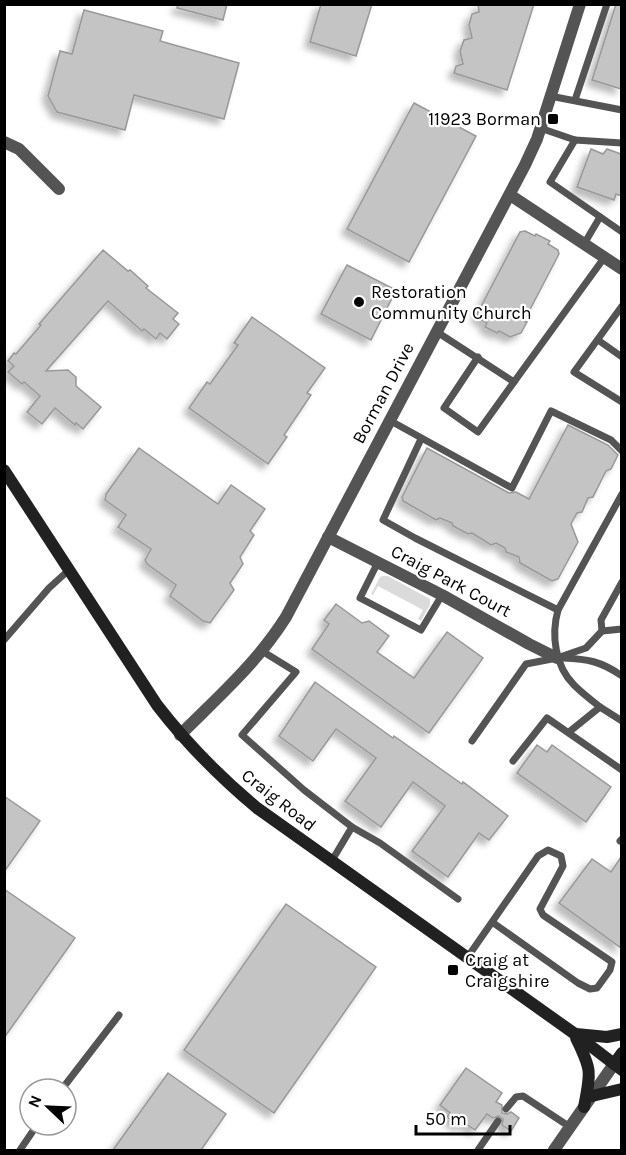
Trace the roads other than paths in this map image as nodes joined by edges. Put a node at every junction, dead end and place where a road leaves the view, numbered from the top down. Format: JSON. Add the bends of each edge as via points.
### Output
{"nodes":[{"id":1,"x":580,"y":4,"type":"edge"},
{"id":2,"x":607,"y":4,"type":"edge"},
{"id":3,"x":550,"y":96,"type":"junction"},
{"id":4,"x":575,"y":100,"type":"junction"},
{"id":5,"x":621,"y":110,"type":"edge"},
{"id":6,"x":540,"y":128,"type":"junction"},
{"id":7,"x":575,"y":141,"type":"junction"},
{"id":8,"x":4,"y":142,"type":"edge"},
{"id":9,"x":621,"y":144,"type":"edge"},
{"id":10,"x":59,"y":189,"type":"dead end"},
{"id":11,"x":510,"y":195,"type":"junction"},
{"id":12,"x":600,"y":217,"type":"junction"},
{"id":13,"x":621,"y":232,"type":"edge"},
{"id":14,"x":584,"y":244,"type":"junction"},
{"id":15,"x":604,"y":258,"type":"junction"},
{"id":16,"x":621,"y":269,"type":"edge"},
{"id":17,"x":620,"y":311,"type":"edge"},
{"id":18,"x":437,"y":332,"type":"junction"},
{"id":19,"x":598,"y":340,"type":"junction"},
{"id":20,"x":478,"y":357,"type":"junction"},
{"id":21,"x":621,"y":357,"type":"edge"},
{"id":22,"x":514,"y":382,"type":"junction"},
{"id":23,"x":621,"y":402,"type":"edge"},
{"id":24,"x":389,"y":420,"type":"junction"},
{"id":25,"x":421,"y":439,"type":"junction"},
{"id":26,"x":621,"y":451,"type":"edge"},
{"id":27,"x":4,"y":470,"type":"edge"},
{"id":28,"x":621,"y":494,"type":"edge"},
{"id":29,"x":328,"y":537,"type":"junction"},
{"id":30,"x":378,"y":562,"type":"junction"},
{"id":31,"x":70,"y":569,"type":"junction"},
{"id":32,"x":621,"y":582,"type":"edge"},
{"id":33,"x":442,"y":595,"type":"junction"},
{"id":34,"x":618,"y":596,"type":"edge"},
{"id":35,"x":558,"y":610,"type":"junction"},
{"id":36,"x":621,"y":629,"type":"edge"},
{"id":37,"x":602,"y":631,"type":"junction"},
{"id":38,"x":4,"y":640,"type":"edge"},
{"id":39,"x":262,"y":651,"type":"junction"},
{"id":40,"x":558,"y":658,"type":"junction"},
{"id":41,"x":621,"y":676,"type":"edge"},
{"id":42,"x":600,"y":707,"type":"junction"},
{"id":43,"x":621,"y":721,"type":"edge"},
{"id":44,"x":569,"y":732,"type":"junction"},
{"id":45,"x":180,"y":735,"type":"junction"},
{"id":46,"x":472,"y":741,"type":"dead end"},
{"id":47,"x":513,"y":761,"type":"dead end"},
{"id":48,"x":621,"y":770,"type":"edge"},
{"id":49,"x":352,"y":827,"type":"junction"},
{"id":50,"x":332,"y":862,"type":"junction"},
{"id":51,"x":458,"y":899,"type":"dead end"},
{"id":52,"x":492,"y":922,"type":"junction"},
{"id":53,"x":467,"y":958,"type":"junction"},
{"id":54,"x":119,"y":1015,"type":"dead end"},
{"id":55,"x":575,"y":1034,"type":"junction"},
{"id":56,"x":621,"y":1034,"type":"edge"},
{"id":57,"x":621,"y":1053,"type":"edge"},
{"id":58,"x":618,"y":1067,"type":"edge"},
{"id":59,"x":71,"y":1077,"type":"edge"},
{"id":60,"x":621,"y":1089,"type":"edge"},
{"id":61,"x":592,"y":1096,"type":"junction"},
{"id":62,"x":584,"y":1107,"type":"junction"},
{"id":63,"x":506,"y":1109,"type":"dead end"},
{"id":64,"x":498,"y":1121,"type":"dead end"},
{"id":65,"x":570,"y":1127,"type":"junction"},
{"id":66,"x":29,"y":1137,"type":"edge"},
{"id":67,"x":20,"y":1150,"type":"edge"},
{"id":68,"x":478,"y":1150,"type":"edge"},
{"id":69,"x":554,"y":1150,"type":"edge"}],
"edges":[{"from":1,"to":3,"type":"street","name":"Borman Drive"},
{"from":2,"to":4,"type":"lane"},
{"from":3,"to":4,"type":"lane"},
{"from":3,"to":6,"type":"street","name":"Borman Drive"},
{"from":4,"to":5,"type":"lane"},
{"from":6,"to":7,"type":"lane"},
{"from":6,"to":11,"type":"street","name":"Borman Drive"},
{"from":7,"to":9,"type":"lane"},
{"from":7,"to":12,"type":"lane","via":[[550,182]]},
{"from":8,"to":10,"type":"street","via":[[19,149]]},
{"from":11,"to":14,"type":"street"},
{"from":11,"to":18,"type":"street","name":"Borman Drive"},
{"from":12,"to":13,"type":"lane"},
{"from":12,"to":14,"type":"lane"},
{"from":14,"to":15,"type":"street"},
{"from":15,"to":16,"type":"street"},
{"from":15,"to":22,"type":"lane"},
{"from":17,"to":19,"type":"lane"},
{"from":18,"to":20,"type":"lane"},
{"from":18,"to":24,"type":"street","name":"Borman Drive"},
{"from":19,"to":21,"type":"lane"},
{"from":19,"to":23,"type":"lane","via":[[574,372]]},
{"from":20,"to":22,"type":"lane"},
{"from":20,"to":22,"type":"lane","via":[[444,408],[478,432]]},
{"from":24,"to":25,"type":"lane"},
{"from":24,"to":29,"type":"street","name":"Borman Drive"},
{"from":25,"to":26,"type":"lane","via":[[512,488],[551,411],[611,440]]},
{"from":25,"to":35,"type":"lane","via":[[383,520]]},
{"from":27,"to":31,"type":"main road","name":"Craig Road"},
{"from":28,"to":35,"type":"lane"},
{"from":29,"to":30,"type":"street","name":"Craig Park Court"},
{"from":29,"to":39,"type":"street","name":"Borman Drive","via":[[286,617]]},
{"from":30,"to":33,"type":"street","name":"Craig Park Court"},
{"from":30,"to":33,"type":"lane","via":[[360,598],[421,630]]},
{"from":31,"to":38,"type":"lane"},
{"from":31,"to":45,"type":"main road","name":"Craig Road"},
{"from":32,"to":34,"type":"lane"},
{"from":33,"to":40,"type":"street","name":"Craig Park Court"},
{"from":34,"to":37,"type":"lane","via":[[601,620]]},
{"from":35,"to":40,"type":"lane","via":[[554,626]]},
{"from":36,"to":37,"type":"lane"},
{"from":37,"to":40,"type":"lane","via":[[586,648]]},
{"from":39,"to":45,"type":"street","name":"Borman Drive"},
{"from":39,"to":49,"type":"lane","via":[[296,672],[242,735]]},
{"from":40,"to":41,"type":"lane","via":[[588,658]]},
{"from":40,"to":42,"type":"lane","via":[[573,684]]},
{"from":40,"to":46,"type":"lane","via":[[526,664]]},
{"from":42,"to":43,"type":"lane"},
{"from":42,"to":44,"type":"lane"},
{"from":44,"to":47,"type":"lane","via":[[547,718]]},
{"from":44,"to":48,"type":"lane"},
{"from":45,"to":50,"type":"main road","name":"Craig Road","via":[[257,808]]},
{"from":49,"to":50,"type":"lane"},
{"from":49,"to":51,"type":"lane"},
{"from":50,"to":53,"type":"main road","name":"Craig Road"},
{"from":52,"to":52,"type":"lane","via":[[538,856],[548,850],[561,856],[563,866],[540,909],[543,915],[612,962],[610,970],[597,988],[590,989]]},
{"from":52,"to":53,"type":"lane"},
{"from":53,"to":55,"type":"main road","name":"Craig Road"},
{"from":54,"to":59,"type":"lane"},
{"from":55,"to":56,"type":"main road"},
{"from":55,"to":58,"type":"main road","name":"Craig Road"},
{"from":55,"to":62,"type":"main road","via":[[589,1064]]},
{"from":57,"to":58,"type":"main road"},
{"from":58,"to":61,"type":"street"},
{"from":60,"to":61,"type":"main road"},
{"from":61,"to":62,"type":"street"},
{"from":62,"to":65,"type":"street"},
{"from":63,"to":65,"type":"lane","via":[[516,1097],[523,1096]]},
{"from":64,"to":68,"type":"lane"},
{"from":65,"to":69,"type":"street"},
{"from":66,"to":67,"type":"lane"}]}
